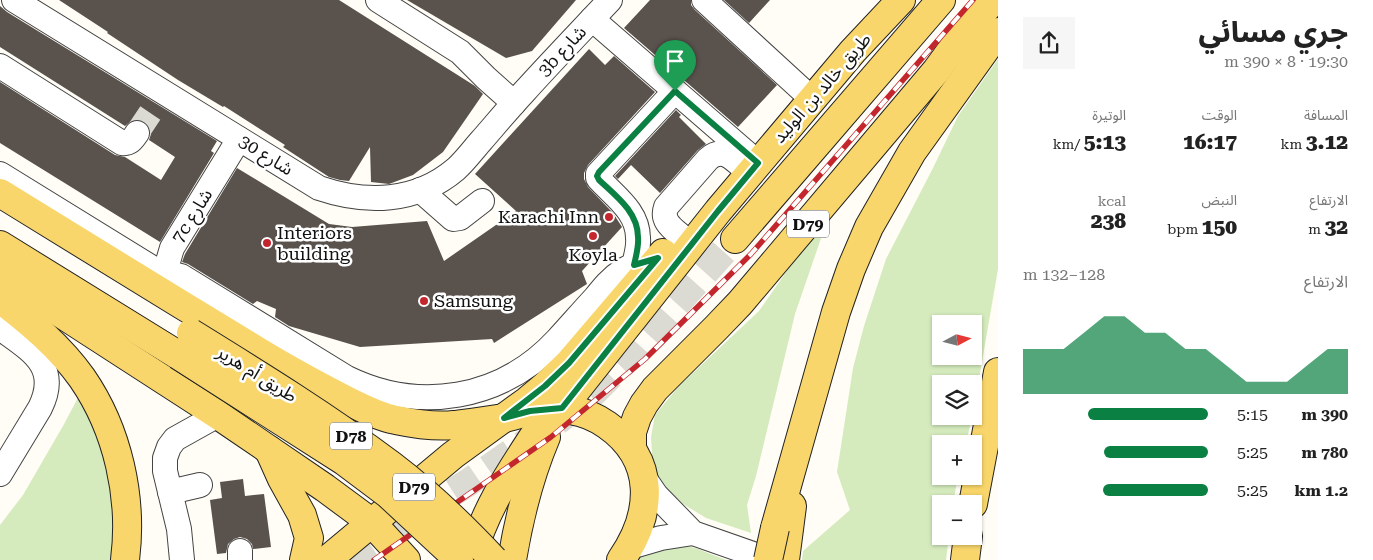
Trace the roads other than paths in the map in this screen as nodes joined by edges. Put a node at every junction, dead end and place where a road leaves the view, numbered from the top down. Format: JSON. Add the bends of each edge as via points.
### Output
{"nodes":[{"id":1,"x":14,"y":0,"type":"edge"},
{"id":2,"x":378,"y":0,"type":"edge"},
{"id":3,"x":610,"y":0,"type":"edge"},
{"id":4,"x":704,"y":0,"type":"edge"},
{"id":5,"x":901,"y":0,"type":"edge"},
{"id":6,"x":941,"y":0,"type":"edge"},
{"id":7,"x":993,"y":0,"type":"edge"},
{"id":8,"x":592,"y":19,"type":"junction"},
{"id":9,"x":998,"y":32,"type":"edge"},
{"id":10,"x":998,"y":62,"type":"edge"},
{"id":11,"x":0,"y":66,"type":"edge"},
{"id":12,"x":675,"y":91,"type":"junction"},
{"id":13,"x":519,"y":97,"type":"junction"},
{"id":14,"x":812,"y":100,"type":"junction"},
{"id":15,"x":137,"y":133,"type":"tunnel mouth"},
{"id":16,"x":239,"y":139,"type":"junction"},
{"id":17,"x":912,"y":152,"type":"junction"},
{"id":18,"x":754,"y":168,"type":"junction"},
{"id":19,"x":0,"y":174,"type":"edge"},
{"id":20,"x":420,"y":190,"type":"junction"},
{"id":21,"x":0,"y":194,"type":"edge"},
{"id":22,"x":482,"y":201,"type":"dead end"},
{"id":23,"x":718,"y":211,"type":"junction"},
{"id":24,"x":0,"y":216,"type":"edge"},
{"id":25,"x":681,"y":236,"type":"junction"},
{"id":26,"x":735,"y":239,"type":"tunnel mouth"},
{"id":27,"x":0,"y":245,"type":"edge"},
{"id":28,"x":646,"y":262,"type":"junction"},
{"id":29,"x":0,"y":274,"type":"edge"},
{"id":30,"x":169,"y":286,"type":"junction"},
{"id":31,"x":0,"y":298,"type":"edge"},
{"id":32,"x":0,"y":328,"type":"edge"},
{"id":33,"x":185,"y":344,"type":"junction"},
{"id":34,"x":998,"y":372,"type":"edge"},
{"id":35,"x":559,"y":412,"type":"junction"},
{"id":36,"x":218,"y":415,"type":"junction"},
{"id":37,"x":504,"y":418,"type":"junction"},
{"id":38,"x":632,"y":449,"type":"junction"},
{"id":39,"x":269,"y":450,"type":"junction"},
{"id":40,"x":0,"y":474,"type":"edge"},
{"id":41,"x":645,"y":479,"type":"junction"},
{"id":42,"x":200,"y":485,"type":"dead end"},
{"id":43,"x":170,"y":492,"type":"junction"},
{"id":44,"x":974,"y":495,"type":"edge"},
{"id":45,"x":371,"y":522,"type":"junction"},
{"id":46,"x":782,"y":527,"type":"junction"},
{"id":47,"x":693,"y":533,"type":"junction"},
{"id":48,"x":967,"y":545,"type":"edge"},
{"id":49,"x":626,"y":555,"type":"edge"},
{"id":50,"x":126,"y":560,"type":"edge"},
{"id":51,"x":182,"y":560,"type":"edge"},
{"id":52,"x":304,"y":560,"type":"edge"},
{"id":53,"x":327,"y":560,"type":"edge"},
{"id":54,"x":406,"y":560,"type":"edge"},
{"id":55,"x":459,"y":560,"type":"edge"},
{"id":56,"x":471,"y":560,"type":"edge"},
{"id":57,"x":494,"y":560,"type":"edge"},
{"id":58,"x":512,"y":560,"type":"edge"},
{"id":59,"x":769,"y":560,"type":"edge"},
{"id":60,"x":785,"y":560,"type":"edge"},
{"id":61,"x":965,"y":560,"type":"edge"}],
"edges":[{"from":1,"to":16,"type":"street","name":"شارع 30","via":[[160,98]]},
{"from":2,"to":13,"type":"street","via":[[460,52],[486,78]]},
{"from":3,"to":8,"type":"street","name":"3b شارع"},
{"from":4,"to":14,"type":"street"},
{"from":5,"to":14,"type":"main road","name":"طريق خالد بن الوليد","number":"D79"},
{"from":6,"to":26,"type":"main road"},
{"from":7,"to":38,"type":"main road","number":"D79","via":[[760,281],[655,389],[637,417],[632,432]]},
{"from":8,"to":12,"type":"street"},
{"from":8,"to":13,"type":"street","name":"3b شارع"},
{"from":9,"to":17,"type":"main road"},
{"from":10,"to":17,"type":"main road","via":[[937,138],[930,145]]},
{"from":11,"to":15,"type":"street","via":[[122,143],[130,142]]},
{"from":12,"to":18,"type":"street"},
{"from":12,"to":28,"type":"street","via":[[598,174],[599,180],[633,215]]},
{"from":13,"to":20,"type":"street","name":"شارع 30","via":[[456,169]]},
{"from":14,"to":18,"type":"main road","name":"طريق خالد بن الوليد","number":"D79"},
{"from":16,"to":20,"type":"street","name":"شارع 30","via":[[319,188],[337,195],[379,199]]},
{"from":16,"to":30,"type":"street","name":"7c شارع","via":[[168,256]]},
{"from":17,"to":46,"type":"main road","via":[[869,227],[836,312],[799,448]]},
{"from":18,"to":23,"type":"main road","name":"طريق خالد بن الوليد","number":"D79"},
{"from":18,"to":25,"type":"street","via":[[725,154],[716,153],[708,158],[664,211],[666,222]]},
{"from":19,"to":30,"type":"street","via":[[158,271]]},
{"from":20,"to":22,"type":"street","via":[[453,219],[460,218]]},
{"from":21,"to":30,"type":"main road"},
{"from":23,"to":25,"type":"main road","name":"طريق خالد بن الوليد","number":"D79","via":[[697,221]]},
{"from":23,"to":35,"type":"main road"},
{"from":24,"to":33,"type":"main road","name":"طريق أم هرير","number":"D78"},
{"from":25,"to":28,"type":"main road","name":"طريق خالد بن الوليد","number":"D79"},
{"from":27,"to":33,"type":"main road","name":"طريق أم هرير","number":"D78"},
{"from":28,"to":30,"type":"street","via":[[614,277],[555,342],[528,366],[476,390],[432,398],[392,394],[360,384],[181,276]]},
{"from":28,"to":37,"type":"main road","name":"طريق خالد بن الوليد","number":"D79","via":[[569,363]]},
{"from":29,"to":36,"type":"main road"},
{"from":30,"to":37,"type":"main road","via":[[316,385],[366,410],[392,420],[420,425],[452,425]]},
{"from":31,"to":50,"type":"main road","via":[[56,346],[82,378],[103,414],[117,453],[126,495]]},
{"from":32,"to":40,"type":"street","via":[[39,359],[48,383],[40,408]]},
{"from":33,"to":55,"type":"main road","name":"طريق أم هرير","number":"D78","bridge":true,"via":[[388,494]]},
{"from":33,"to":57,"type":"main road","name":"طريق أم هرير","number":"D78","bridge":true,"via":[[310,408],[435,501]]},
{"from":34,"to":44,"type":"main road"},
{"from":35,"to":37,"type":"main road","via":[[530,411]]},
{"from":35,"to":38,"type":"main road","via":[[578,411],[593,416],[619,434]]},
{"from":35,"to":56,"type":"main road","via":[[536,432],[504,481],[485,518]]},
{"from":35,"to":58,"type":"main road","via":[[527,490]]},
{"from":36,"to":39,"type":"main road"},
{"from":36,"to":43,"type":"street","via":[[175,439],[169,447],[165,458]]},
{"from":37,"to":45,"type":"main road","name":"طريق خالد بن الوليد","number":"D79"},
{"from":38,"to":41,"type":"main road"},
{"from":39,"to":45,"type":"main road"},
{"from":39,"to":52,"type":"main road","via":[[302,515],[309,538]]},
{"from":41,"to":47,"type":"street","via":[[656,496]]},
{"from":41,"to":49,"type":"main road","via":[[642,517]]},
{"from":42,"to":43,"type":"street"},
{"from":43,"to":51,"type":"street"},
{"from":45,"to":53,"type":"main road","name":"طريق خالد بن الوليد","number":"D79"},
{"from":45,"to":54,"type":"main road"},
{"from":46,"to":59,"type":"main road","bridge":true},
{"from":46,"to":60,"type":"main road"},
{"from":47,"to":49,"type":"street","via":[[661,538]]},
{"from":47,"to":59,"type":"street"},
{"from":48,"to":61,"type":"main road"}]}
